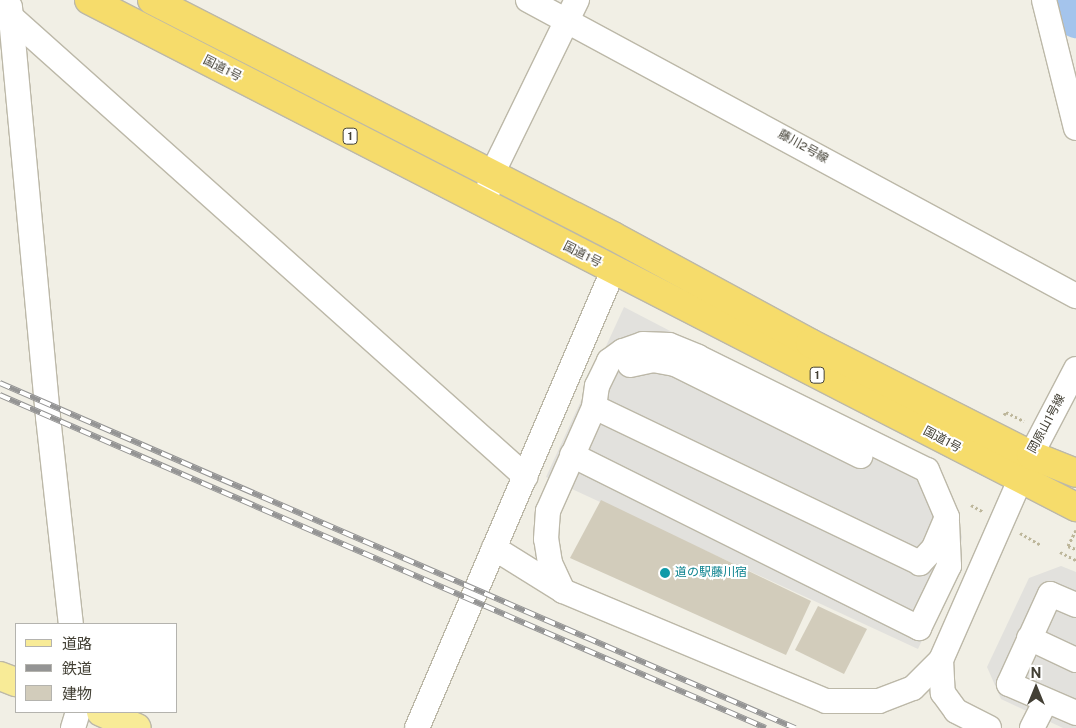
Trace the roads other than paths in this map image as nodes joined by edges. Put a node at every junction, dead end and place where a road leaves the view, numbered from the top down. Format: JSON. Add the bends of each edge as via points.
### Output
{"nodes":[{"id":1,"x":89,"y":0,"type":"edge"},
{"id":2,"x":152,"y":0,"type":"edge"},
{"id":3,"x":528,"y":0,"type":"edge"},
{"id":4,"x":1044,"y":0,"type":"edge"},
{"id":5,"x":7,"y":7,"type":"edge"},
{"id":6,"x":572,"y":10,"type":"edge"},
{"id":7,"x":1076,"y":128,"type":"edge"},
{"id":8,"x":492,"y":174,"type":"junction"},
{"id":9,"x":484,"y":205,"type":"junction"},
{"id":10,"x":613,"y":271,"type":"junction"},
{"id":11,"x":1076,"y":296,"type":"edge"},
{"id":12,"x":1076,"y":369,"type":"edge"},
{"id":13,"x":594,"y":407,"type":"junction"},
{"id":14,"x":572,"y":455,"type":"junction"},
{"id":15,"x":1031,"y":455,"type":"junction"},
{"id":16,"x":860,"y":456,"type":"dead end"},
{"id":17,"x":1076,"y":473,"type":"edge"},
{"id":18,"x":526,"y":477,"type":"junction"},
{"id":19,"x":1020,"y":481,"type":"junction"},
{"id":20,"x":1076,"y":507,"type":"edge"},
{"id":21,"x":947,"y":517,"type":"junction"},
{"id":22,"x":494,"y":548,"type":"junction"},
{"id":23,"x":563,"y":591,"type":"junction"},
{"id":24,"x":1076,"y":605,"type":"edge"},
{"id":25,"x":71,"y":623,"type":"edge"},
{"id":26,"x":1029,"y":638,"type":"junction"},
{"id":27,"x":940,"y":660,"type":"junction"},
{"id":28,"x":1076,"y":660,"type":"edge"},
{"id":29,"x":0,"y":676,"type":"edge"},
{"id":30,"x":15,"y":682,"type":"edge"},
{"id":31,"x":1046,"y":701,"type":"junction"},
{"id":32,"x":78,"y":713,"type":"edge"},
{"id":33,"x":103,"y":713,"type":"edge"},
{"id":34,"x":1076,"y":713,"type":"edge"},
{"id":35,"x":73,"y":728,"type":"edge"},
{"id":36,"x":136,"y":728,"type":"edge"},
{"id":37,"x":417,"y":728,"type":"edge"},
{"id":38,"x":989,"y":728,"type":"edge"},
{"id":39,"x":1032,"y":728,"type":"edge"}],
"edges":[{"from":1,"to":9,"type":"highway","name":"国道1号","number":"1"},
{"from":2,"to":8,"type":"highway","number":"1"},
{"from":3,"to":6,"type":"street","name":"藤川2号線"},
{"from":4,"to":7,"type":"street"},
{"from":5,"to":18,"type":"street"},
{"from":5,"to":25,"type":"street"},
{"from":6,"to":8,"type":"street"},
{"from":6,"to":11,"type":"street","name":"藤川2号線"},
{"from":8,"to":9,"type":"street"},
{"from":8,"to":15,"type":"highway","number":"1"},
{"from":9,"to":10,"type":"highway","name":"国道1号","number":"1"},
{"from":10,"to":18,"type":"street"},
{"from":10,"to":19,"type":"highway","name":"国道1号","number":"1"},
{"from":12,"to":15,"type":"street","name":"岡原山1号線"},
{"from":13,"to":14,"type":"street"},
{"from":13,"to":16,"type":"street","via":[[622,369],[638,361],[675,364]]},
{"from":13,"to":21,"type":"street","via":[[920,563],[934,548]]},
{"from":13,"to":21,"type":"street","via":[[597,386],[609,361],[623,351],[643,344],[669,345],[927,470]]},
{"from":14,"to":21,"type":"street","via":[[918,628],[949,566]]},
{"from":14,"to":23,"type":"street","via":[[548,511],[550,563]]},
{"from":15,"to":17,"type":"highway","number":"1"},
{"from":15,"to":19,"type":"street","name":"岡原山1号線"},
{"from":18,"to":22,"type":"street"},
{"from":19,"to":20,"type":"highway","name":"国道1号","number":"1"},
{"from":19,"to":27,"type":"street","name":"岡原山1号線"},
{"from":22,"to":23,"type":"street"},
{"from":22,"to":37,"type":"street"},
{"from":23,"to":27,"type":"street","via":[[826,701],[879,701],[913,688]]},
{"from":24,"to":26,"type":"street","via":[[1050,594]]},
{"from":26,"to":28,"type":"street"},
{"from":26,"to":31,"type":"street","via":[[1009,684]]},
{"from":27,"to":38,"type":"street","via":[[943,693],[956,711]]},
{"from":29,"to":30,"type":"main road"},
{"from":31,"to":34,"type":"street"},
{"from":31,"to":39,"type":"street"},
{"from":32,"to":35,"type":"street"},
{"from":33,"to":36,"type":"main road"}]}
